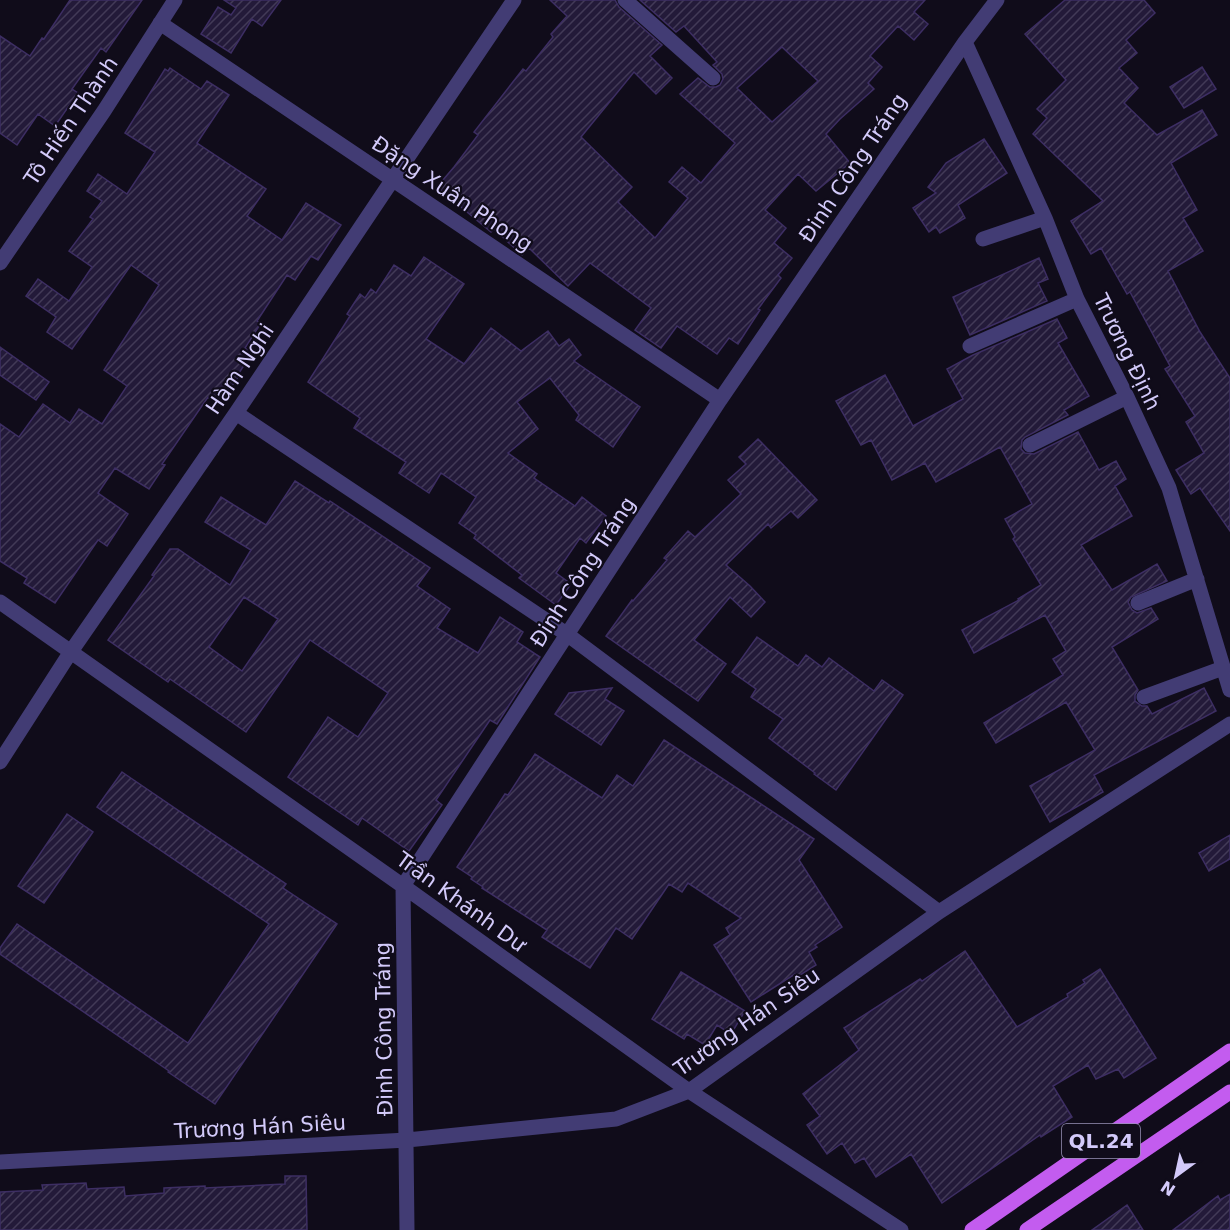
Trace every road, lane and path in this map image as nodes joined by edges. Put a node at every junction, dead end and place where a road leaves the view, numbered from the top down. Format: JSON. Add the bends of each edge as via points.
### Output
{"nodes":[{"id":1,"x":175,"y":0,"type":"edge"},
{"id":2,"x":514,"y":0,"type":"edge"},
{"id":3,"x":625,"y":0,"type":"edge"},
{"id":4,"x":997,"y":0,"type":"edge"},
{"id":5,"x":160,"y":23,"type":"junction"},
{"id":6,"x":965,"y":42,"type":"junction"},
{"id":7,"x":713,"y":78,"type":"dead end"},
{"id":8,"x":393,"y":179,"type":"junction"},
{"id":9,"x":1045,"y":218,"type":"junction"},
{"id":10,"x":983,"y":239,"type":"dead end"},
{"id":11,"x":0,"y":263,"type":"edge"},
{"id":12,"x":1077,"y":299,"type":"junction"},
{"id":13,"x":970,"y":346,"type":"dead end"},
{"id":14,"x":1127,"y":397,"type":"junction"},
{"id":15,"x":720,"y":400,"type":"junction"},
{"id":16,"x":236,"y":413,"type":"junction"},
{"id":17,"x":1030,"y":445,"type":"dead end"},
{"id":18,"x":1197,"y":579,"type":"junction"},
{"id":19,"x":0,"y":603,"type":"edge"},
{"id":20,"x":1138,"y":603,"type":"dead end"},
{"id":21,"x":567,"y":635,"type":"junction"},
{"id":22,"x":70,"y":653,"type":"junction"},
{"id":23,"x":1223,"y":668,"type":"junction"},
{"id":24,"x":1230,"y":690,"type":"edge"},
{"id":25,"x":1144,"y":697,"type":"dead end"},
{"id":26,"x":1230,"y":724,"type":"edge"},
{"id":27,"x":0,"y":762,"type":"edge"},
{"id":28,"x":403,"y":886,"type":"junction"},
{"id":29,"x":939,"y":912,"type":"junction"},
{"id":30,"x":1230,"y":1052,"type":"edge"},
{"id":31,"x":689,"y":1092,"type":"junction"},
{"id":32,"x":1230,"y":1092,"type":"edge"},
{"id":33,"x":407,"y":1140,"type":"junction"},
{"id":34,"x":0,"y":1162,"type":"edge"},
{"id":35,"x":407,"y":1230,"type":"edge"},
{"id":36,"x":901,"y":1230,"type":"edge"},
{"id":37,"x":972,"y":1230,"type":"edge"},
{"id":38,"x":1027,"y":1230,"type":"edge"}],
"edges":[{"from":1,"to":5,"type":"street","name":"Tô Hiến Thành"},
{"from":2,"to":8,"type":"street","name":"Hàm Nghi"},
{"from":3,"to":7,"type":"street"},
{"from":4,"to":6,"type":"street","name":"Đinh Công Tráng"},
{"from":5,"to":8,"type":"street","name":"Đặng Xuân Phong"},
{"from":5,"to":11,"type":"street","name":"Tô Hiến Thành"},
{"from":6,"to":9,"type":"street","name":"Trương Định"},
{"from":6,"to":15,"type":"street","name":"Đinh Công Tráng"},
{"from":8,"to":15,"type":"street","name":"Đặng Xuân Phong"},
{"from":8,"to":16,"type":"street","name":"Hàm Nghi"},
{"from":9,"to":10,"type":"street"},
{"from":9,"to":12,"type":"street","name":"Trương Định"},
{"from":12,"to":13,"type":"street"},
{"from":12,"to":14,"type":"street","name":"Trương Định"},
{"from":14,"to":17,"type":"street"},
{"from":14,"to":18,"type":"street","name":"Trương Định","via":[[1169,488]]},
{"from":15,"to":21,"type":"street","name":"Đinh Công Tráng"},
{"from":16,"to":21,"type":"street"},
{"from":16,"to":22,"type":"street","name":"Hàm Nghi"},
{"from":18,"to":20,"type":"street"},
{"from":18,"to":23,"type":"street","name":"Trương Định"},
{"from":19,"to":22,"type":"street","name":"Trần Khánh Dư"},
{"from":21,"to":28,"type":"street","name":"Đinh Công Tráng"},
{"from":21,"to":29,"type":"street"},
{"from":22,"to":27,"type":"street","name":"Hàm Nghi"},
{"from":22,"to":28,"type":"street","name":"Trần Khánh Dư"},
{"from":23,"to":24,"type":"street","name":"Trương Định"},
{"from":23,"to":25,"type":"street"},
{"from":26,"to":29,"type":"street","name":"Trương Hán Siêu"},
{"from":28,"to":31,"type":"street","name":"Trần Khánh Dư"},
{"from":28,"to":33,"type":"street","name":"Đinh Công Tráng"},
{"from":29,"to":31,"type":"street","name":"Trương Hán Siêu"},
{"from":30,"to":37,"type":"main road","number":"QL.24"},
{"from":31,"to":33,"type":"street","name":"Trương Hán Siêu","via":[[616,1119]]},
{"from":31,"to":36,"type":"street","name":"Trần Khánh Dư"},
{"from":32,"to":38,"type":"main road","number":"QL.24"},
{"from":33,"to":34,"type":"street","name":"Trương Hán Siêu"},
{"from":33,"to":35,"type":"street","name":"Đinh Công Tráng"}]}
